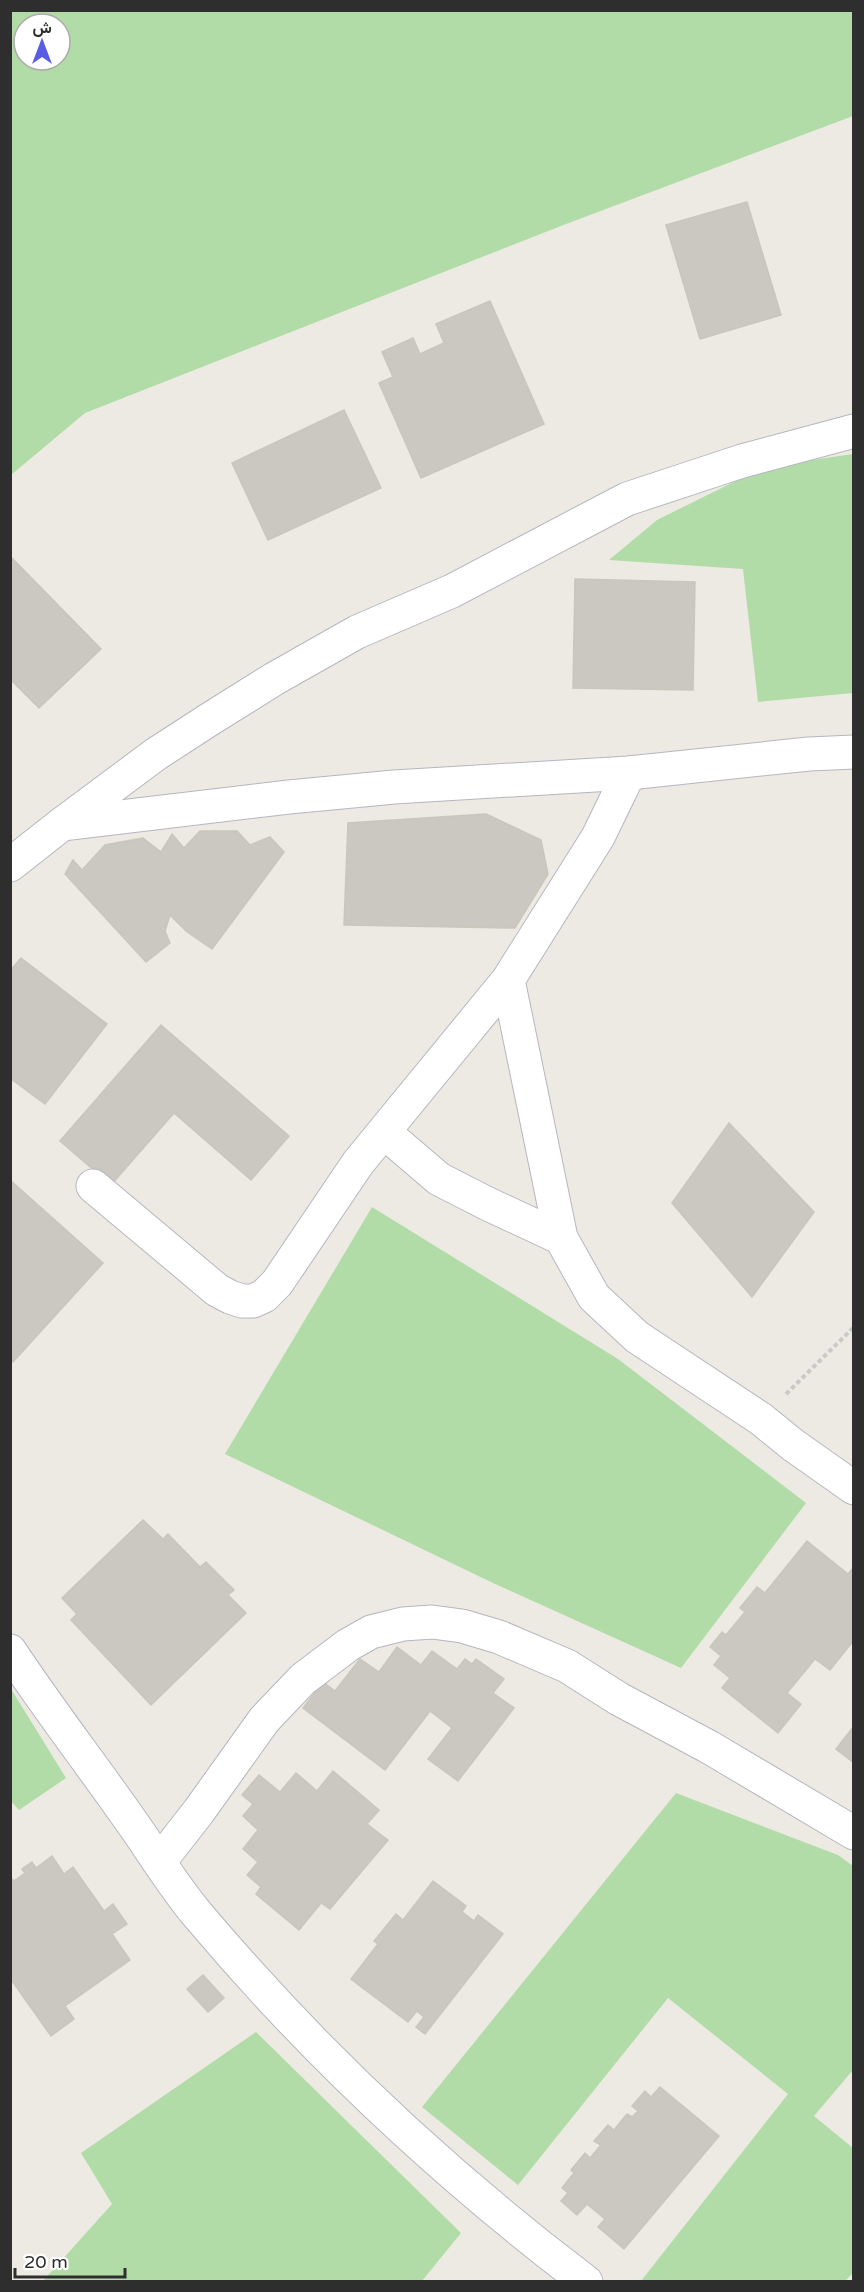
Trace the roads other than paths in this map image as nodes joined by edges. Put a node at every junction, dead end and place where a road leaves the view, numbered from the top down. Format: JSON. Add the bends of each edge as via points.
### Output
{"nodes":[{"id":1,"x":854,"y":432,"type":"edge"},
{"id":2,"x":854,"y":752,"type":"edge"},
{"id":3,"x":629,"y":773,"type":"junction"},
{"id":4,"x":62,"y":824,"type":"junction"},
{"id":5,"x":10,"y":865,"type":"edge"},
{"id":6,"x":508,"y":980,"type":"junction"},
{"id":7,"x":384,"y":1132,"type":"junction"},
{"id":8,"x":93,"y":1186,"type":"dead end"},
{"id":9,"x":561,"y":1238,"type":"junction"},
{"id":10,"x":848,"y":1474,"type":"edge"},
{"id":11,"x":10,"y":1651,"type":"edge"},
{"id":12,"x":854,"y":1833,"type":"edge"},
{"id":13,"x":160,"y":1861,"type":"junction"},
{"id":14,"x":586,"y":2282,"type":"edge"}],
"edges":[{"from":1,"to":4,"type":"street","via":[[742,461],[627,499],[452,591],[357,632],[156,754]]},
{"from":2,"to":3,"type":"street"},
{"from":3,"to":4,"type":"street","via":[[394,787]]},
{"from":3,"to":6,"type":"street","via":[[598,837]]},
{"from":4,"to":5,"type":"street"},
{"from":6,"to":7,"type":"street"},
{"from":6,"to":9,"type":"street"},
{"from":7,"to":8,"type":"street","via":[[358,1163],[277,1283],[253,1301],[242,1301],[217,1290]]},
{"from":7,"to":9,"type":"street","via":[[439,1179]]},
{"from":9,"to":10,"type":"street","via":[[594,1297],[622,1324],[793,1445]]},
{"from":11,"to":13,"type":"street"},
{"from":12,"to":13,"type":"street","via":[[567,1666],[499,1637],[432,1622],[371,1632],[303,1679],[264,1720]]},
{"from":13,"to":14,"type":"street","via":[[195,1912],[338,2067],[432,2156]]}]}
